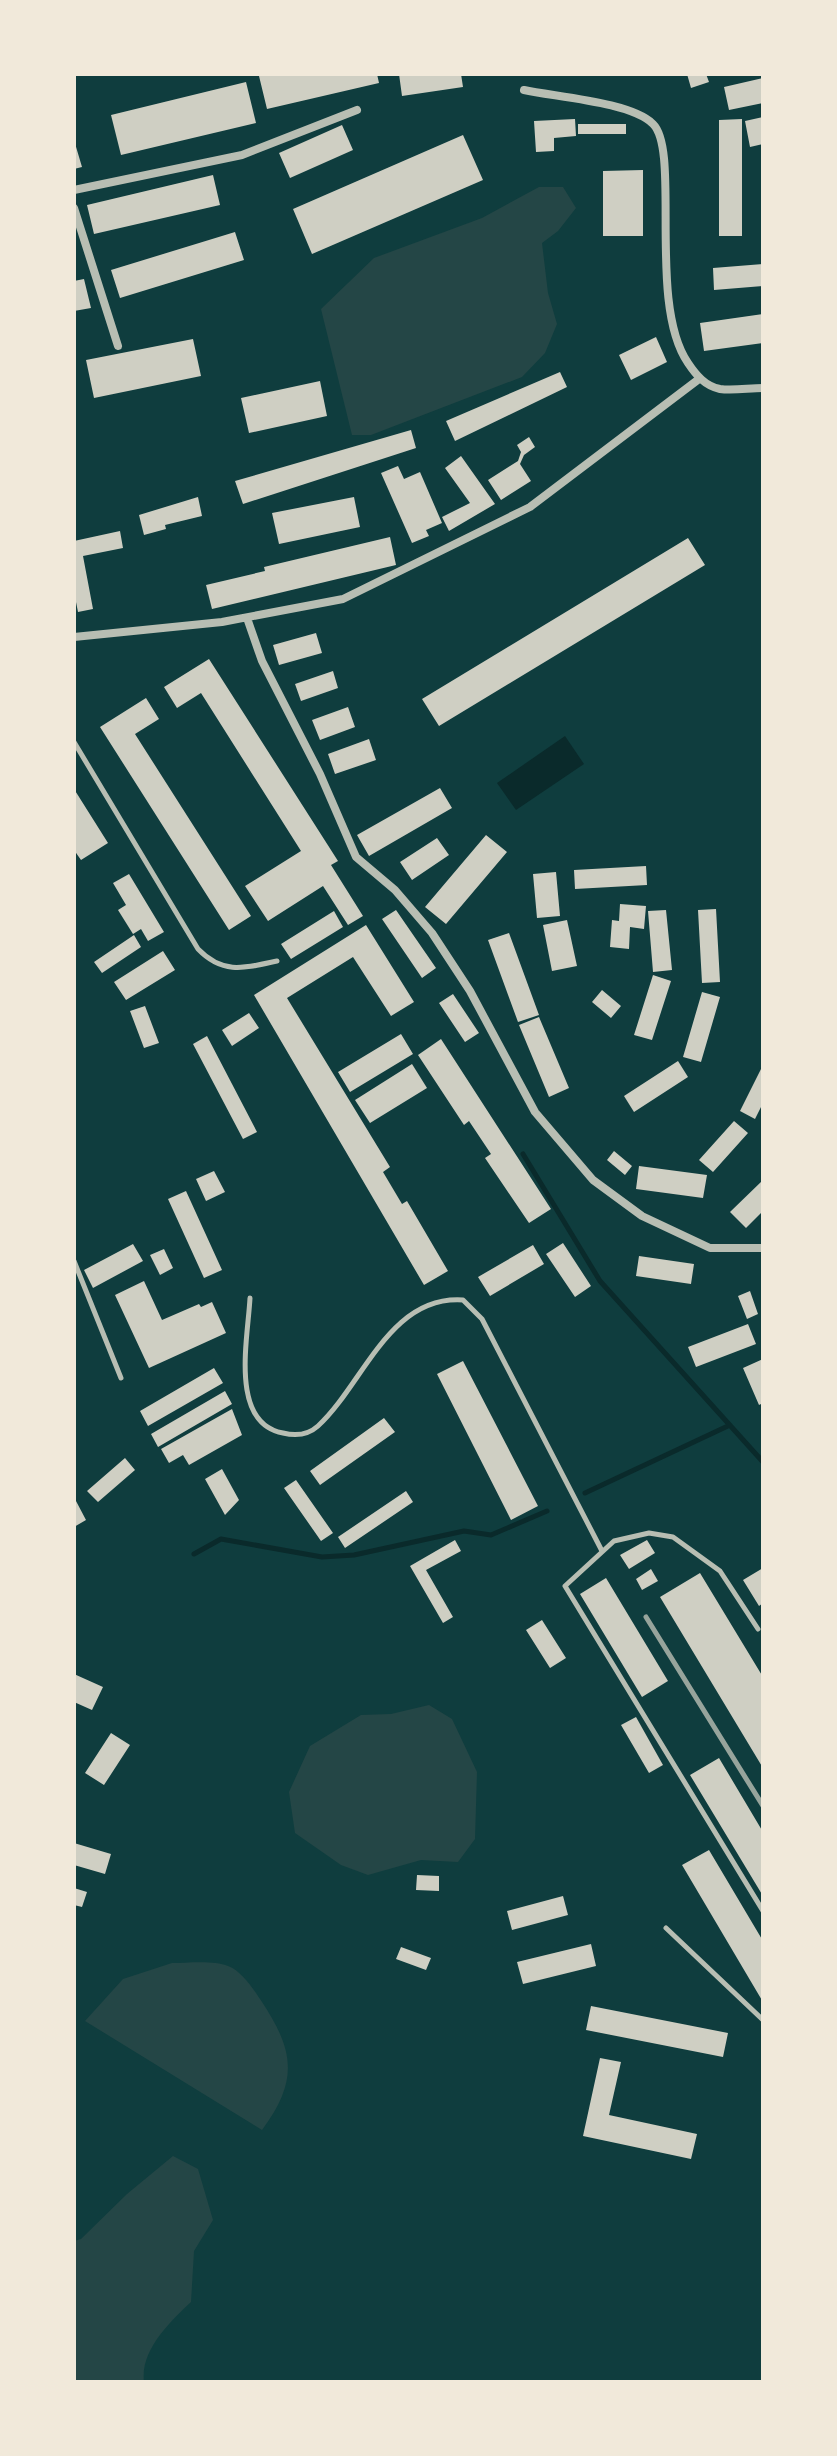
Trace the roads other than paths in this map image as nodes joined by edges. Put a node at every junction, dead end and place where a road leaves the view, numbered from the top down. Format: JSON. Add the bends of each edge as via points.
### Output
{"nodes":[{"id":1,"x":524,"y":90,"type":"dead end"},
{"id":2,"x":357,"y":110,"type":"dead end"},
{"id":3,"x":74,"y":190,"type":"edge"},
{"id":4,"x":74,"y":208,"type":"edge"},
{"id":5,"x":118,"y":346,"type":"dead end"},
{"id":6,"x":699,"y":379,"type":"junction"},
{"id":7,"x":763,"y":388,"type":"edge"},
{"id":8,"x":247,"y":618,"type":"junction"},
{"id":9,"x":74,"y":637,"type":"edge"},
{"id":10,"x":74,"y":742,"type":"edge"},
{"id":11,"x":277,"y":961,"type":"dead end"},
{"id":12,"x":763,"y":1248,"type":"edge"},
{"id":13,"x":74,"y":1261,"type":"edge"},
{"id":14,"x":250,"y":1298,"type":"dead end"},
{"id":15,"x":121,"y":1378,"type":"dead end"},
{"id":16,"x":602,"y":1551,"type":"junction"},
{"id":17,"x":758,"y":1629,"type":"dead end"},
{"id":18,"x":763,"y":1911,"type":"edge"},
{"id":19,"x":666,"y":1928,"type":"dead end"},
{"id":20,"x":763,"y":2020,"type":"edge"}],
"edges":[{"from":1,"to":6,"type":"street","via":[[642,115],[656,126],[664,167],[670,323],[682,355]]},
{"from":2,"to":3,"type":"street","via":[[242,155]]},
{"from":4,"to":5,"type":"street"},
{"from":6,"to":7,"type":"street","via":[[719,389]]},
{"from":6,"to":8,"type":"street","via":[[530,507],[343,599]]},
{"from":8,"to":9,"type":"street"},
{"from":8,"to":12,"type":"street","via":[[262,661],[356,857],[395,890],[432,933],[543,1122],[593,1180],[642,1216],[710,1248]]},
{"from":10,"to":11,"type":"lane","via":[[198,949],[220,966],[238,970]]},
{"from":13,"to":15,"type":"lane"},
{"from":14,"to":16,"type":"lane","via":[[246,1370],[251,1407],[263,1426],[290,1435],[315,1429],[392,1330],[427,1305],[463,1300],[482,1319]]},
{"from":16,"to":17,"type":"lane","via":[[614,1541],[649,1533],[673,1537],[720,1571]]},
{"from":16,"to":18,"type":"lane","via":[[565,1586],[569,1597]]},
{"from":19,"to":20,"type":"lane"}]}
